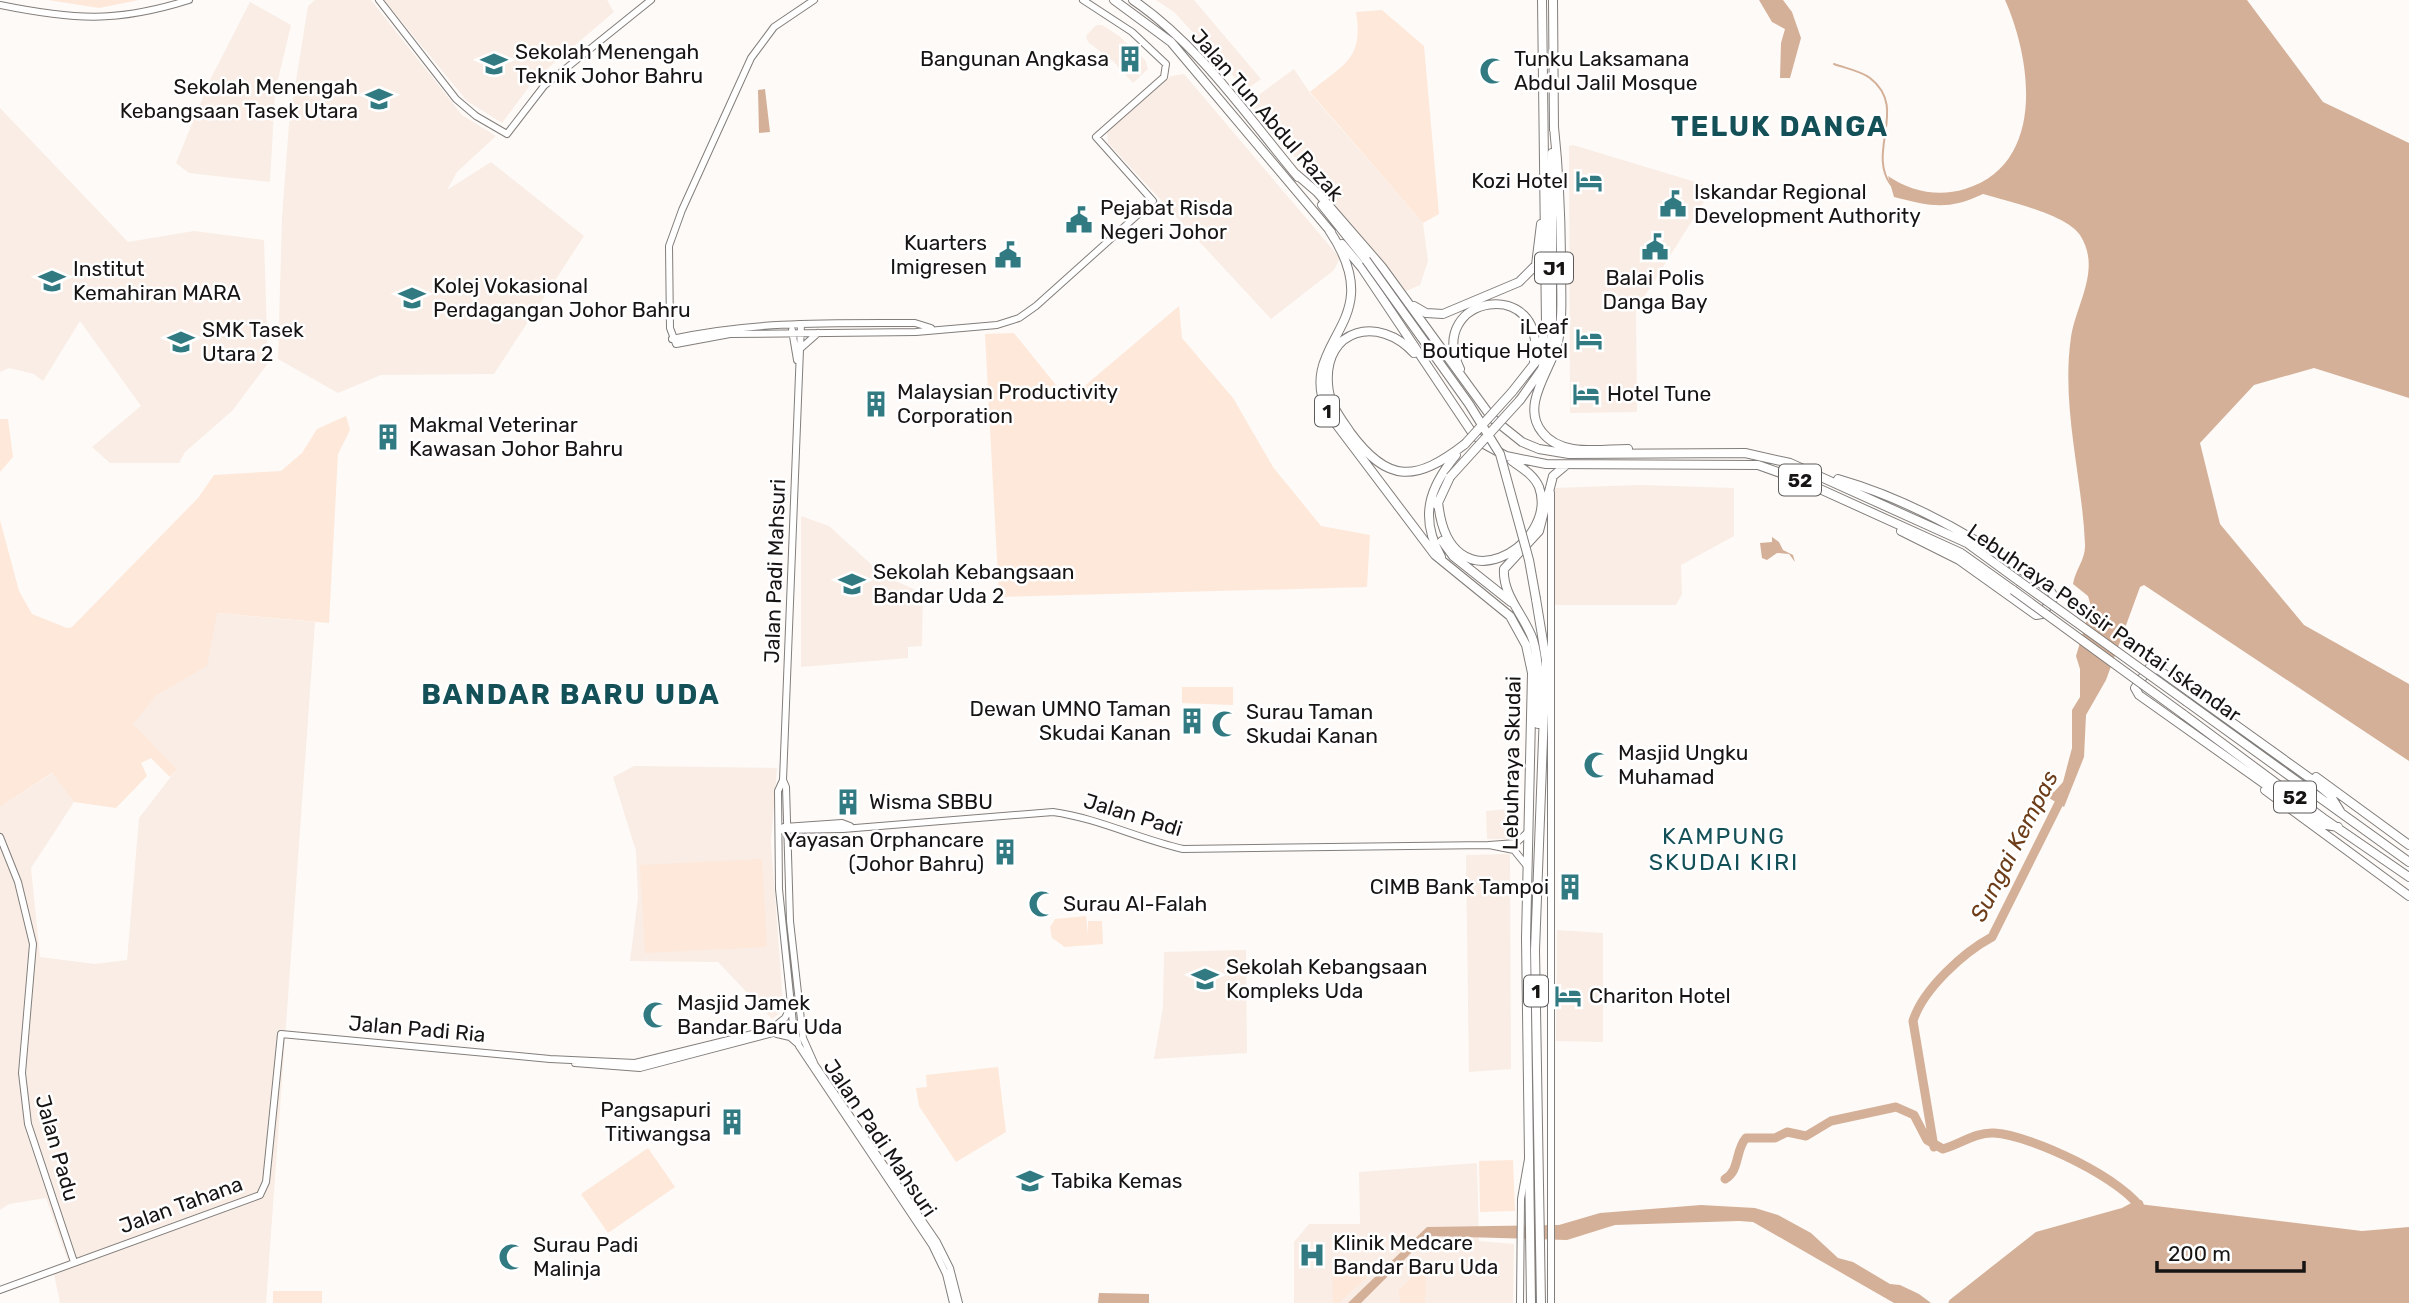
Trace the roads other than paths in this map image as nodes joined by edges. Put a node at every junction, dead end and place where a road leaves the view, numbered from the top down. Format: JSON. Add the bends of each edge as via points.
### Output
{"nodes":[{"id":1,"x":189,"y":0,"type":"edge"},
{"id":2,"x":379,"y":0,"type":"edge"},
{"id":3,"x":651,"y":0,"type":"edge"},
{"id":4,"x":814,"y":0,"type":"edge"},
{"id":5,"x":1083,"y":0,"type":"edge"},
{"id":6,"x":1114,"y":0,"type":"edge"},
{"id":7,"x":1133,"y":0,"type":"edge"},
{"id":8,"x":1542,"y":0,"type":"edge"},
{"id":9,"x":1553,"y":0,"type":"edge"},
{"id":10,"x":0,"y":5,"type":"edge"},
{"id":11,"x":1554,"y":127,"type":"junction"},
{"id":12,"x":1296,"y":174,"type":"junction"},
{"id":13,"x":1544,"y":198,"type":"junction"},
{"id":14,"x":1329,"y":230,"type":"junction"},
{"id":15,"x":1366,"y":260,"type":"joint"},
{"id":16,"x":1402,"y":295,"type":"junction"},
{"id":17,"x":792,"y":324,"type":"junction"},
{"id":18,"x":801,"y":324,"type":"junction"},
{"id":19,"x":932,"y":328,"type":"junction"},
{"id":20,"x":820,"y":332,"type":"junction"},
{"id":21,"x":792,"y":333,"type":"junction"},
{"id":22,"x":801,"y":333,"type":"junction"},
{"id":23,"x":779,"y":334,"type":"junction"},
{"id":24,"x":672,"y":339,"type":"junction"},
{"id":25,"x":798,"y":348,"type":"junction"},
{"id":26,"x":1426,"y":365,"type":"junction"},
{"id":27,"x":1533,"y":367,"type":"junction"},
{"id":28,"x":1469,"y":386,"type":"junction"},
{"id":29,"x":1465,"y":444,"type":"junction"},
{"id":30,"x":1663,"y":453,"type":"junction"},
{"id":31,"x":1506,"y":456,"type":"junction"},
{"id":32,"x":1572,"y":464,"type":"junction"},
{"id":33,"x":1814,"y":473,"type":"junction"},
{"id":34,"x":1551,"y":491,"type":"junction"},
{"id":35,"x":1438,"y":501,"type":"junction"},
{"id":36,"x":1883,"y":516,"type":"junction"},
{"id":37,"x":1446,"y":566,"type":"junction"},
{"id":38,"x":1520,"y":612,"type":"junction"},
{"id":39,"x":2244,"y":729,"type":"junction"},
{"id":40,"x":1541,"y":765,"type":"junction"},
{"id":41,"x":2261,"y":782,"type":"junction"},
{"id":42,"x":781,"y":783,"type":"junction"},
{"id":43,"x":787,"y":806,"type":"junction"},
{"id":44,"x":2340,"y":811,"type":"junction"},
{"id":45,"x":802,"y":825,"type":"junction"},
{"id":46,"x":851,"y":827,"type":"junction"},
{"id":47,"x":2338,"y":827,"type":"junction"},
{"id":48,"x":785,"y":829,"type":"junction"},
{"id":49,"x":1528,"y":832,"type":"junction"},
{"id":50,"x":0,"y":837,"type":"edge"},
{"id":51,"x":1489,"y":845,"type":"junction"},
{"id":52,"x":2409,"y":845,"type":"edge"},
{"id":53,"x":2409,"y":860,"type":"edge"},
{"id":54,"x":1527,"y":866,"type":"junction"},
{"id":55,"x":778,"y":867,"type":"junction"},
{"id":56,"x":2408,"y":877,"type":"edge"},
{"id":57,"x":2409,"y":896,"type":"edge"},
{"id":58,"x":797,"y":989,"type":"junction"},
{"id":59,"x":791,"y":1004,"type":"junction"},
{"id":60,"x":795,"y":1026,"type":"junction"},
{"id":61,"x":771,"y":1032,"type":"junction"},
{"id":62,"x":281,"y":1034,"type":"joint"},
{"id":63,"x":803,"y":1038,"type":"junction"},
{"id":64,"x":799,"y":1046,"type":"junction"},
{"id":65,"x":1530,"y":1152,"type":"junction"},
{"id":66,"x":1535,"y":1217,"type":"junction"},
{"id":67,"x":1536,"y":1254,"type":"junction"},
{"id":68,"x":74,"y":1262,"type":"junction"},
{"id":69,"x":0,"y":1290,"type":"edge"},
{"id":70,"x":953,"y":1303,"type":"edge"},
{"id":71,"x":959,"y":1303,"type":"edge"},
{"id":72,"x":1520,"y":1303,"type":"edge"},
{"id":73,"x":1531,"y":1303,"type":"edge"},
{"id":74,"x":1541,"y":1303,"type":"edge"},
{"id":75,"x":1551,"y":1303,"type":"edge"}],
"edges":[{"from":1,"to":10,"type":"street","via":[[113,18],[63,17]]},
{"from":2,"to":3,"type":"street","via":[[456,99],[507,134],[544,86]]},
{"from":4,"to":24,"type":"street","via":[[774,27],[751,58],[682,210],[669,246]]},
{"from":5,"to":19,"type":"street","via":[[1163,58],[1164,77],[1096,136],[1153,201],[1019,318],[997,325]]},
{"from":6,"to":14,"type":"highway","name":"Jalan Tun Abdul Razak","number":"1","via":[[1171,42]]},
{"from":7,"to":12,"type":"highway","name":"Jalan Tun Abdul Razak","number":"1","via":[[1215,77]]},
{"from":8,"to":13,"type":"highway","number":"J1"},
{"from":9,"to":11,"type":"highway","number":"J1"},
{"from":11,"to":30,"type":"highway","via":[[1560,194],[1561,316],[1554,356],[1535,399],[1535,417],[1541,432],[1564,447]]},
{"from":11,"to":35,"type":"highway","number":"J1","bridge":true,"via":[[1552,336],[1542,369],[1450,477]]},
{"from":12,"to":15,"type":"highway","name":"Jalan Tun Abdul Razak","number":"1"},
{"from":12,"to":16,"type":"highway","name":"Lebuhraya Pesisir Pantai Iskandar","number":"52","via":[[1351,230]]},
{"from":13,"to":16,"type":"highway","via":[[1538,258],[1524,279],[1437,315],[1421,311]]},
{"from":13,"to":27,"type":"highway","number":"J1","via":[[1546,325],[1544,345]]},
{"from":14,"to":26,"type":"highway","name":"Lebuhraya Pesisir Pantai Iskandar","number":"52","via":[[1362,268]]},
{"from":14,"to":37,"type":"highway","name":"Lebuhraya Skudai","number":"1","via":[[1346,259],[1353,284],[1350,309],[1324,361],[1320,381],[1324,406]]},
{"from":15,"to":40,"type":"highway","name":"Lebuhraya Skudai","number":"1","bridge":true,"via":[[1500,454],[1529,560],[1546,660]]},
{"from":16,"to":28,"type":"highway","name":"Lebuhraya Pesisir Pantai Iskandar","number":"52"},
{"from":17,"to":18,"type":"street"},
{"from":17,"to":21,"type":"street","name":"Jalan Padi Mahsuri"},
{"from":17,"to":24,"type":"street","via":[[714,329]]},
{"from":18,"to":19,"type":"street","via":[[915,323]]},
{"from":18,"to":22,"type":"street","name":"Jalan Padi Mahsuri"},
{"from":19,"to":20,"type":"street"},
{"from":20,"to":22,"type":"street"},
{"from":20,"to":25,"type":"street"},
{"from":21,"to":22,"type":"street"},
{"from":21,"to":23,"type":"street"},
{"from":21,"to":25,"type":"street","name":"Jalan Padi Mahsuri"},
{"from":22,"to":25,"type":"street","name":"Jalan Padi Mahsuri"},
{"from":23,"to":24,"type":"street","via":[[730,334],[680,344]]},
{"from":23,"to":25,"type":"street"},
{"from":25,"to":42,"type":"street","name":"Jalan Padi Mahsuri","via":[[792,603]]},
{"from":26,"to":29,"type":"highway","via":[[1382,330],[1345,339],[1330,365],[1331,403],[1375,461],[1392,470],[1407,473],[1432,467]]},
{"from":26,"to":31,"type":"highway","name":"Lebuhraya Pesisir Pantai Iskandar","number":"52","via":[[1471,431]]},
{"from":27,"to":28,"type":"highway","via":[[1535,340],[1527,318],[1508,305],[1488,303],[1465,315],[1454,333],[1454,353]]},
{"from":27,"to":29,"type":"highway","number":"J1","bridge":true},
{"from":28,"to":30,"type":"highway","name":"Lebuhraya Pesisir Pantai Iskandar","number":"52","via":[[1506,430],[1539,449],[1569,454]]},
{"from":29,"to":37,"type":"highway","via":[[1441,473],[1428,501],[1432,537]]},
{"from":30,"to":33,"type":"highway","name":"Lebuhraya Pesisir Pantai Iskandar","number":"52","via":[[1745,453]]},
{"from":31,"to":32,"type":"highway","name":"Lebuhraya Pesisir Pantai Iskandar","number":"52"},
{"from":31,"to":35,"type":"highway","via":[[1535,480],[1541,506],[1531,532],[1508,555],[1486,561],[1458,551],[1441,530]]},
{"from":32,"to":34,"type":"highway","via":[[1556,471]]},
{"from":32,"to":36,"type":"highway","name":"Lebuhraya Pesisir Pantai Iskandar","number":"52","via":[[1758,465]]},
{"from":33,"to":36,"type":"highway","via":[[1885,496],[1974,538],[2050,590],[2052,602],[2036,615],[1959,560],[1890,525]]},
{"from":33,"to":44,"type":"highway","name":"Lebuhraya Pesisir Pantai Iskandar","number":"52","bridge":true,"via":[[1966,543]]},
{"from":34,"to":38,"type":"highway","via":[[1539,531],[1504,569],[1504,584]]},
{"from":34,"to":75,"type":"street"},
{"from":35,"to":38,"type":"highway","via":[[1435,520],[1447,550]]},
{"from":36,"to":47,"type":"highway","name":"Lebuhraya Pesisir Pantai Iskandar","number":"52","bridge":true,"via":[[1961,552]]},
{"from":37,"to":49,"type":"highway","name":"Lebuhraya Skudai","number":"1","via":[[1510,616],[1529,656]]},
{"from":38,"to":40,"type":"highway","via":[[1536,657]]},
{"from":39,"to":41,"type":"highway","via":[[2153,667],[2135,688]]},
{"from":39,"to":44,"type":"highway","via":[[2330,795]]},
{"from":39,"to":52,"type":"highway"},
{"from":40,"to":66,"type":"highway","name":"Lebuhraya Skudai","number":"1","via":[[1535,950]]},
{"from":41,"to":47,"type":"highway","via":[[2321,824]]},
{"from":41,"to":57,"type":"highway","via":[[2272,797]]},
{"from":42,"to":43,"type":"street","name":"Jalan Padi Mahsuri"},
{"from":42,"to":48,"type":"street"},
{"from":42,"to":55,"type":"street","name":"Jalan Padi Mahsuri"},
{"from":43,"to":45,"type":"street","via":[[793,820]]},
{"from":43,"to":48,"type":"street","name":"Jalan Padi Mahsuri"},
{"from":44,"to":53,"type":"highway","name":"Lebuhraya Pesisir Pantai Iskandar","number":"52"},
{"from":45,"to":46,"type":"street","name":"Jalan Padi","via":[[842,823]]},
{"from":45,"to":48,"type":"street","name":"Jalan Padi"},
{"from":46,"to":48,"type":"street","name":"Jalan Padi"},
{"from":46,"to":51,"type":"street","name":"Jalan Padi","via":[[1053,812],[1183,849]]},
{"from":47,"to":56,"type":"highway","name":"Lebuhraya Pesisir Pantai Iskandar","number":"52"},
{"from":48,"to":55,"type":"street"},
{"from":48,"to":58,"type":"street","name":"Jalan Padi Mahsuri"},
{"from":49,"to":51,"type":"street","name":"Jalan Padi","via":[[1516,843]]},
{"from":49,"to":54,"type":"highway","name":"Lebuhraya Skudai","number":"1"},
{"from":50,"to":68,"type":"street","name":"Jalan Padu","via":[[14,871],[34,951],[23,1094],[36,1150]]},
{"from":51,"to":54,"type":"street","name":"Jalan Padi","via":[[1514,850]]},
{"from":54,"to":65,"type":"highway","name":"Lebuhraya Skudai","number":"1"},
{"from":55,"to":59,"type":"street","name":"Jalan Padi Mahsuri"},
{"from":58,"to":60,"type":"street"},
{"from":58,"to":63,"type":"street","name":"Jalan Padi Mahsuri"},
{"from":59,"to":60,"type":"street","name":"Jalan Padi Mahsuri"},
{"from":59,"to":61,"type":"street"},
{"from":60,"to":61,"type":"street","name":"Jalan Padi Ria"},
{"from":60,"to":63,"type":"street"},
{"from":60,"to":64,"type":"street","name":"Jalan Padi Mahsuri"},
{"from":61,"to":62,"type":"street","name":"Jalan Padi Ria","via":[[639,1063]]},
{"from":61,"to":64,"type":"street","via":[[790,1037]]},
{"from":62,"to":68,"type":"street","name":"Jalan Tahana","via":[[262,1192]]},
{"from":63,"to":71,"type":"street","name":"Jalan Padi Mahsuri","via":[[816,1065],[937,1242]]},
{"from":64,"to":70,"type":"street","name":"Jalan Padi Mahsuri","via":[[932,1245]]},
{"from":65,"to":66,"type":"highway","name":"Lebuhraya Skudai","number":"1"},
{"from":65,"to":72,"type":"street","via":[[1522,1183]]},
{"from":66,"to":67,"type":"highway","name":"Lebuhraya Skudai","number":"1"},
{"from":67,"to":73,"type":"highway","name":"Lebuhraya Skudai","number":"1"},
{"from":67,"to":74,"type":"highway","name":"Lebuhraya Skudai","number":"1"},
{"from":68,"to":69,"type":"street","name":"Jalan Tahana"}]}
